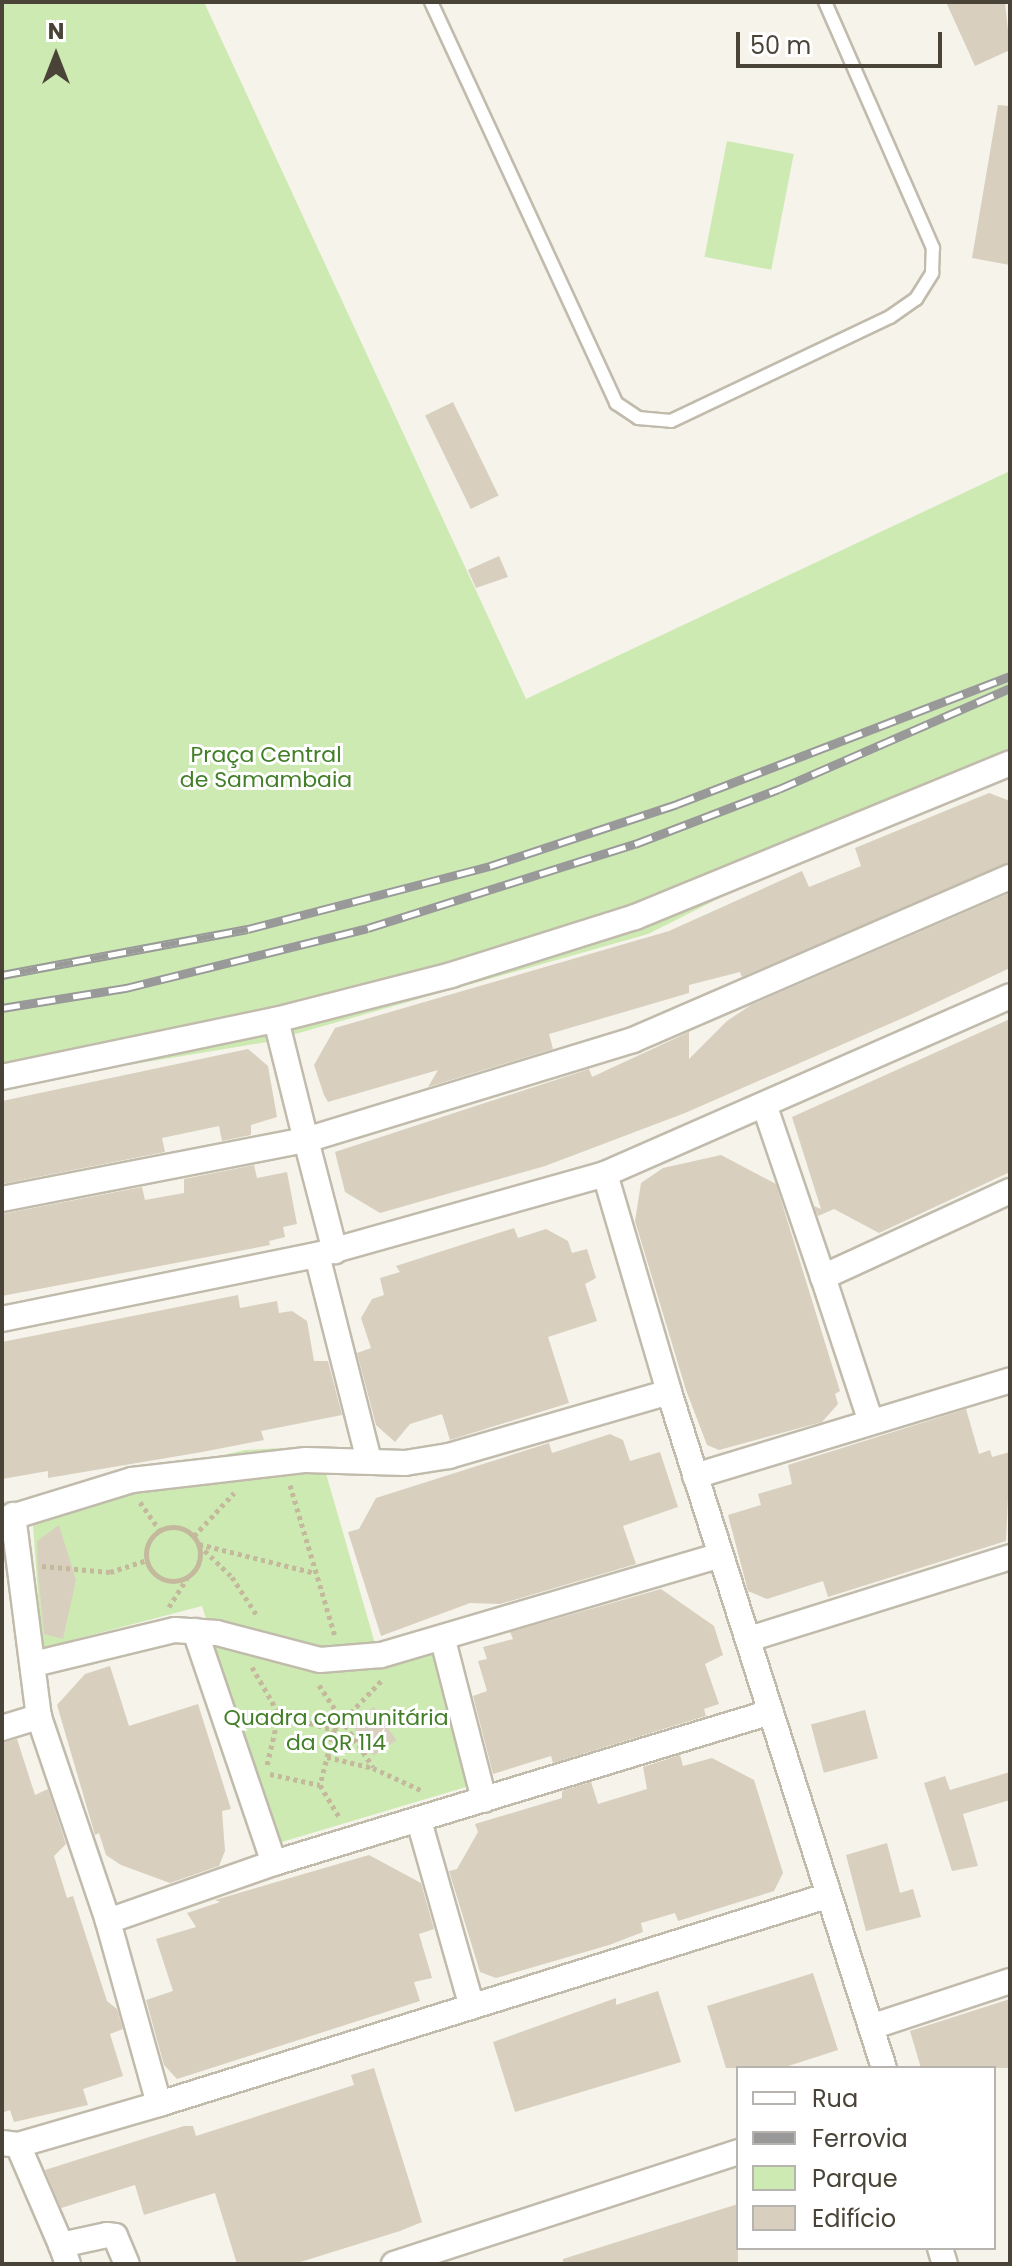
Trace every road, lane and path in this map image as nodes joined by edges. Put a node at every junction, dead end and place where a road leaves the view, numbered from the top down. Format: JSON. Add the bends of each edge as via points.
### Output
{"nodes":[{"id":1,"x":431,"y":2,"type":"edge"},
{"id":2,"x":825,"y":2,"type":"edge"},
{"id":3,"x":1010,"y":763,"type":"edge"},
{"id":4,"x":1010,"y":877,"type":"edge"},
{"id":5,"x":1010,"y":996,"type":"edge"},
{"id":6,"x":276,"y":1020,"type":"junction"},
{"id":7,"x":2,"y":1077,"type":"edge"},
{"id":8,"x":765,"y":1107,"type":"junction"},
{"id":9,"x":306,"y":1140,"type":"junction"},
{"id":10,"x":605,"y":1174,"type":"junction"},
{"id":11,"x":1010,"y":1191,"type":"edge"},
{"id":12,"x":2,"y":1199,"type":"edge"},
{"id":13,"x":326,"y":1253,"type":"junction"},
{"id":14,"x":823,"y":1277,"type":"junction"},
{"id":15,"x":2,"y":1319,"type":"edge"},
{"id":16,"x":1010,"y":1380,"type":"edge"},
{"id":17,"x":669,"y":1392,"type":"junction"},
{"id":18,"x":870,"y":1419,"type":"junction"},
{"id":19,"x":369,"y":1460,"type":"junction"},
{"id":20,"x":287,"y":1476,"type":"dead end"},
{"id":21,"x":695,"y":1476,"type":"junction"},
{"id":22,"x":237,"y":1490,"type":"dead end"},
{"id":23,"x":149,"y":1492,"type":"dead end"},
{"id":24,"x":135,"y":1494,"type":"dead end"},
{"id":25,"x":8,"y":1518,"type":"edge"},
{"id":26,"x":194,"y":1536,"type":"junction"},
{"id":27,"x":198,"y":1544,"type":"junction"},
{"id":28,"x":720,"y":1555,"type":"junction"},
{"id":29,"x":1010,"y":1557,"type":"edge"},
{"id":30,"x":146,"y":1560,"type":"junction"},
{"id":31,"x":19,"y":1563,"type":"junction"},
{"id":32,"x":315,"y":1573,"type":"junction"},
{"id":33,"x":195,"y":1631,"type":"junction"},
{"id":34,"x":235,"y":1638,"type":"junction"},
{"id":35,"x":749,"y":1639,"type":"junction"},
{"id":36,"x":443,"y":1640,"type":"junction"},
{"id":37,"x":415,"y":1648,"type":"junction"},
{"id":38,"x":270,"y":1649,"type":"junction"},
{"id":39,"x":297,"y":1656,"type":"junction"},
{"id":40,"x":342,"y":1660,"type":"junction"},
{"id":41,"x":34,"y":1664,"type":"junction"},
{"id":42,"x":771,"y":1712,"type":"junction"},
{"id":43,"x":279,"y":1714,"type":"junction"},
{"id":44,"x":39,"y":1717,"type":"junction"},
{"id":45,"x":344,"y":1718,"type":"junction"},
{"id":46,"x":2,"y":1728,"type":"edge"},
{"id":47,"x":334,"y":1730,"type":"junction"},
{"id":48,"x":327,"y":1757,"type":"junction"},
{"id":49,"x":373,"y":1768,"type":"junction"},
{"id":50,"x":320,"y":1785,"type":"junction"},
{"id":51,"x":484,"y":1800,"type":"junction"},
{"id":52,"x":458,"y":1808,"type":"junction"},
{"id":53,"x":419,"y":1821,"type":"junction"},
{"id":54,"x":353,"y":1840,"type":"junction"},
{"id":55,"x":274,"y":1863,"type":"junction"},
{"id":56,"x":827,"y":1896,"type":"junction"},
{"id":57,"x":108,"y":1921,"type":"junction"},
{"id":58,"x":1010,"y":1981,"type":"edge"},
{"id":59,"x":472,"y":2007,"type":"junction"},
{"id":60,"x":871,"y":2027,"type":"junction"},
{"id":61,"x":883,"y":2066,"type":"edge"},
{"id":62,"x":159,"y":2104,"type":"junction"},
{"id":63,"x":10,"y":2144,"type":"edge"},
{"id":64,"x":736,"y":2153,"type":"edge"},
{"id":65,"x":65,"y":2254,"type":"edge"},
{"id":66,"x":127,"y":2264,"type":"edge"},
{"id":67,"x":394,"y":2264,"type":"edge"}],
"edges":[{"from":1,"to":2,"type":"lane","via":[[616,403],[638,418],[671,421],[890,317],[916,299],[932,273],[933,248]]},
{"from":3,"to":6,"type":"street","via":[[635,917],[451,975]]},
{"from":4,"to":9,"type":"street","via":[[633,1040]]},
{"from":5,"to":8,"type":"street"},
{"from":6,"to":7,"type":"street"},
{"from":6,"to":9,"type":"street"},
{"from":8,"to":10,"type":"street"},
{"from":8,"to":14,"type":"street"},
{"from":9,"to":12,"type":"street"},
{"from":9,"to":13,"type":"street"},
{"from":10,"to":13,"type":"street"},
{"from":10,"to":17,"type":"street"},
{"from":11,"to":14,"type":"street"},
{"from":13,"to":15,"type":"street"},
{"from":13,"to":19,"type":"street"},
{"from":14,"to":18,"type":"street"},
{"from":16,"to":18,"type":"street"},
{"from":17,"to":19,"type":"street","via":[[449,1456],[405,1463]]},
{"from":17,"to":21,"type":"street"},
{"from":18,"to":21,"type":"street"},
{"from":19,"to":25,"type":"street","via":[[241,1465],[132,1480]]},
{"from":20,"to":32,"type":"path"},
{"from":21,"to":28,"type":"street"},
{"from":22,"to":26,"type":"path"},
{"from":23,"to":24,"type":"path"},
{"from":25,"to":31,"type":"street"},
{"from":26,"to":27,"type":"path"},
{"from":26,"to":30,"type":"path","via":[[177,1527],[160,1531],[148,1543]]},
{"from":27,"to":30,"type":"path","via":[[199,1563],[179,1580],[162,1579]]},
{"from":27,"to":32,"type":"path"},
{"from":27,"to":38,"type":"path","via":[[252,1602]]},
{"from":28,"to":35,"type":"street"},
{"from":28,"to":36,"type":"street"},
{"from":29,"to":35,"type":"street"},
{"from":30,"to":31,"type":"path","via":[[110,1572]]},
{"from":31,"to":41,"type":"street"},
{"from":32,"to":40,"type":"path"},
{"from":33,"to":34,"type":"street"},
{"from":33,"to":41,"type":"street","via":[[153,1633]]},
{"from":33,"to":55,"type":"street"},
{"from":34,"to":38,"type":"street"},
{"from":34,"to":43,"type":"path"},
{"from":35,"to":42,"type":"street"},
{"from":36,"to":37,"type":"street"},
{"from":36,"to":51,"type":"street"},
{"from":37,"to":40,"type":"street"},
{"from":37,"to":45,"type":"path"},
{"from":38,"to":39,"type":"street"},
{"from":39,"to":40,"type":"street"},
{"from":39,"to":45,"type":"path"},
{"from":41,"to":44,"type":"street"},
{"from":42,"to":51,"type":"street"},
{"from":42,"to":56,"type":"street"},
{"from":43,"to":47,"type":"path"},
{"from":43,"to":50,"type":"path","via":[[265,1773]]},
{"from":44,"to":46,"type":"street"},
{"from":44,"to":57,"type":"street"},
{"from":45,"to":47,"type":"path"},
{"from":45,"to":49,"type":"path"},
{"from":47,"to":48,"type":"path"},
{"from":48,"to":49,"type":"path"},
{"from":48,"to":50,"type":"path"},
{"from":49,"to":52,"type":"path"},
{"from":50,"to":54,"type":"path"},
{"from":51,"to":52,"type":"street"},
{"from":52,"to":53,"type":"street"},
{"from":53,"to":54,"type":"street"},
{"from":53,"to":59,"type":"street"},
{"from":54,"to":55,"type":"street"},
{"from":55,"to":57,"type":"street"},
{"from":56,"to":59,"type":"street"},
{"from":56,"to":60,"type":"street"},
{"from":57,"to":62,"type":"street"},
{"from":58,"to":60,"type":"street"},
{"from":59,"to":62,"type":"street"},
{"from":60,"to":61,"type":"street"},
{"from":62,"to":63,"type":"street"},
{"from":63,"to":65,"type":"street"},
{"from":64,"to":67,"type":"street"},
{"from":65,"to":66,"type":"street","via":[[115,2236]]}]}
